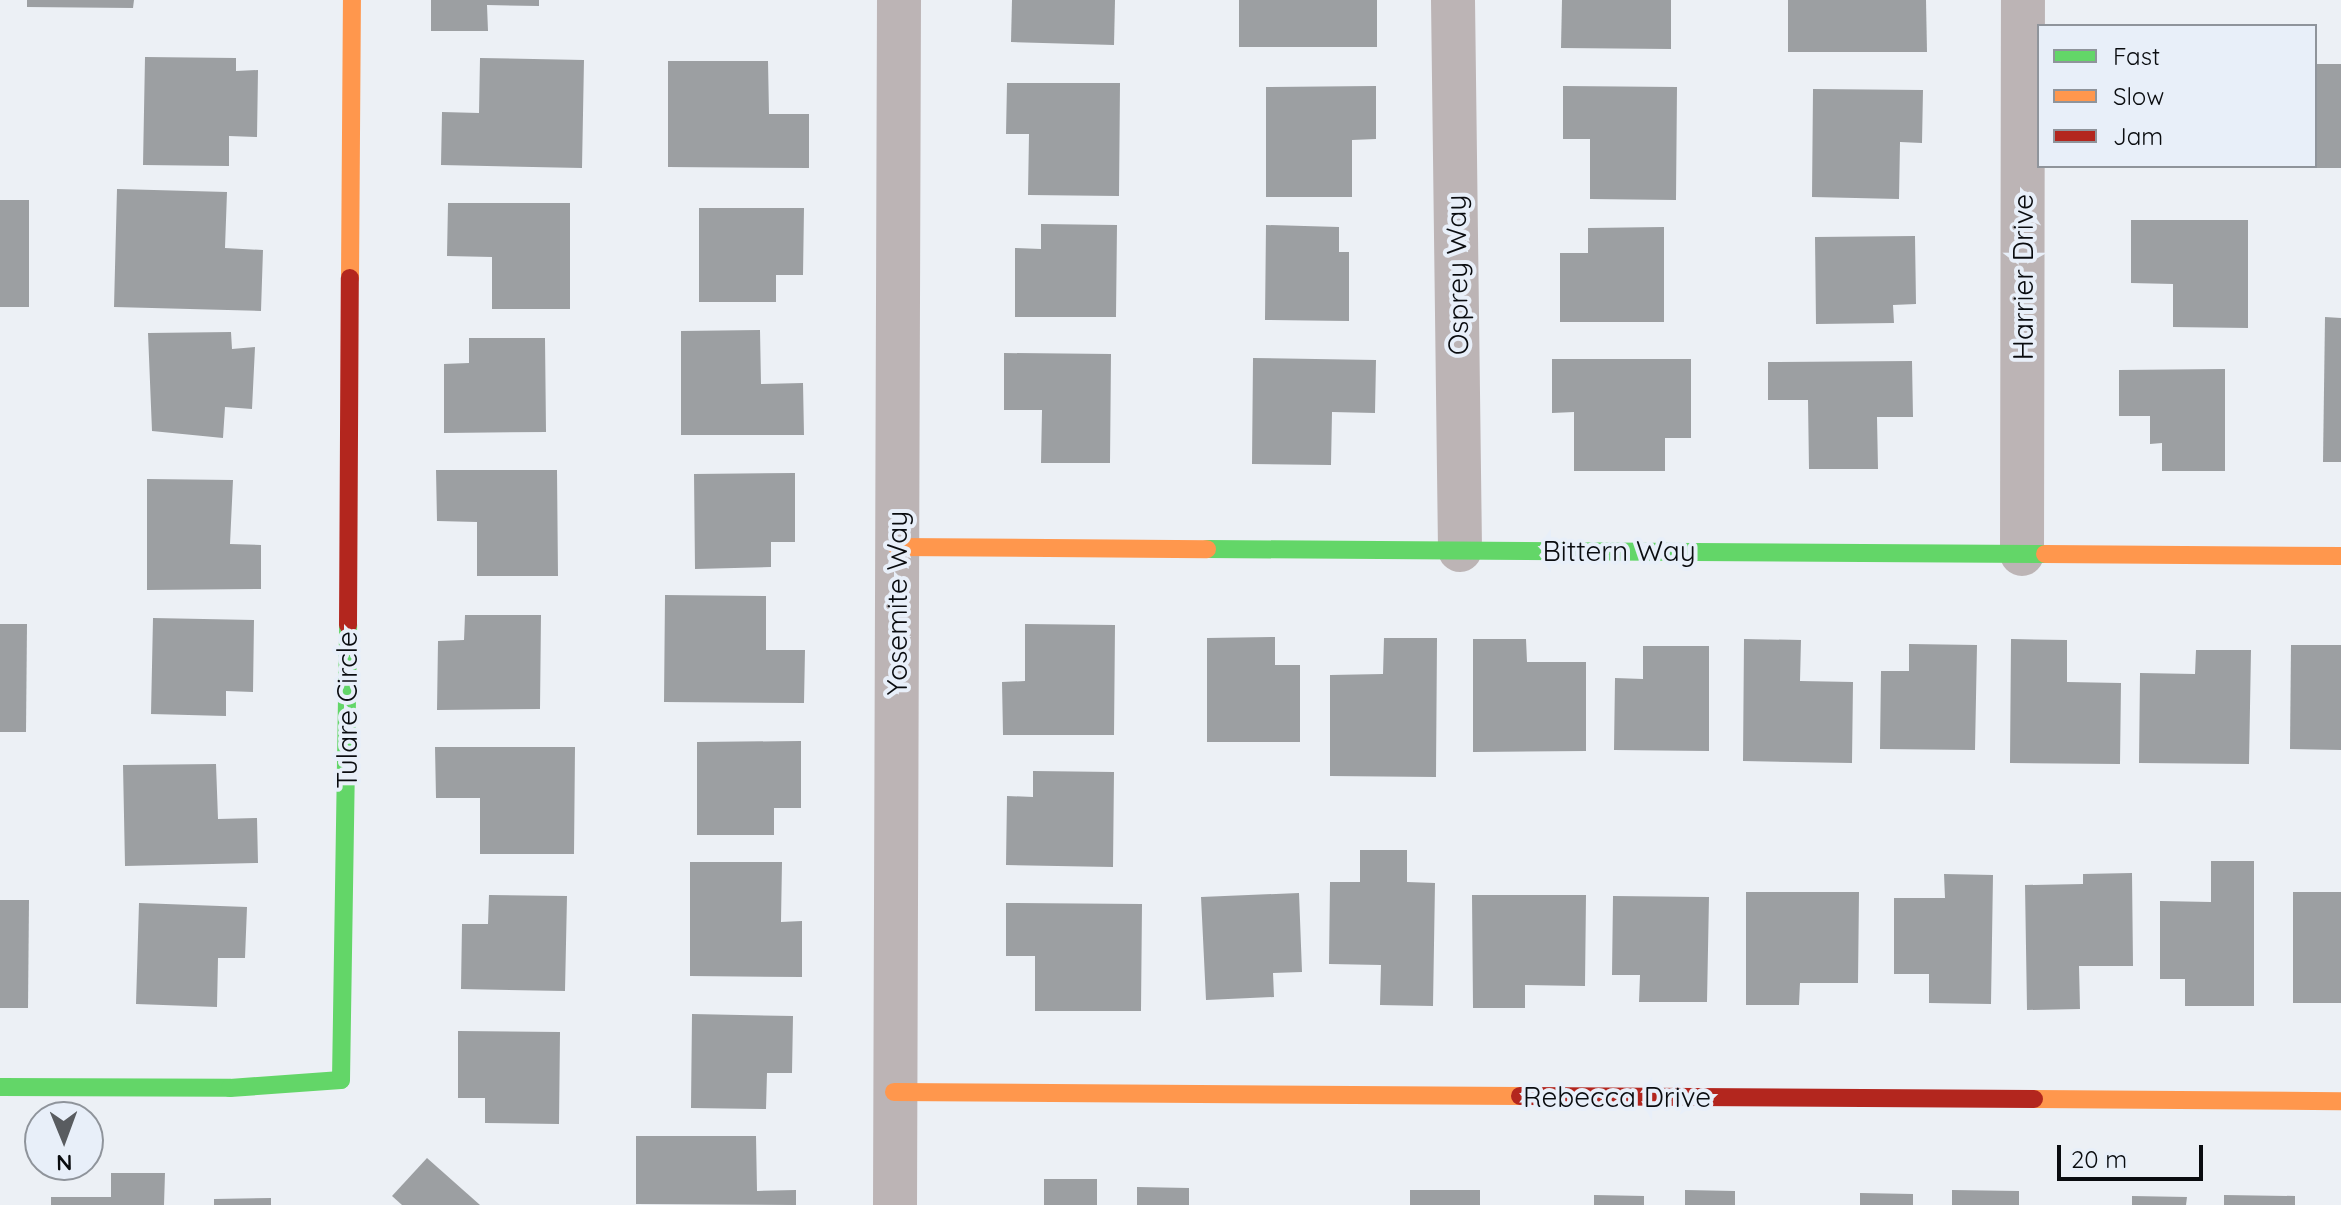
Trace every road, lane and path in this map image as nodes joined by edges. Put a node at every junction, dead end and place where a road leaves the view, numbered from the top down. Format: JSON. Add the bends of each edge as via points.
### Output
{"nodes":[{"id":1,"x":352,"y":0,"type":"edge"},
{"id":2,"x":899,"y":0,"type":"edge"},
{"id":3,"x":1453,"y":0,"type":"edge"},
{"id":4,"x":2023,"y":0,"type":"edge"},
{"id":5,"x":897,"y":547,"type":"junction"},
{"id":6,"x":1460,"y":550,"type":"junction"},
{"id":7,"x":2022,"y":554,"type":"junction"},
{"id":8,"x":2341,"y":556,"type":"edge"},
{"id":9,"x":0,"y":1087,"type":"edge"},
{"id":10,"x":894,"y":1092,"type":"junction"},
{"id":11,"x":2341,"y":1101,"type":"edge"},
{"id":12,"x":895,"y":1205,"type":"edge"}],
"edges":[{"from":1,"to":9,"type":"street","name":"Tulare Circle","via":[[341,1080],[230,1088]]},
{"from":2,"to":5,"type":"street","name":"Yosemite Way"},
{"from":3,"to":6,"type":"street","name":"Osprey Way"},
{"from":4,"to":7,"type":"street","name":"Harrier Drive"},
{"from":5,"to":6,"type":"street","name":"Bittern Way"},
{"from":5,"to":10,"type":"street","name":"Yosemite Way"},
{"from":6,"to":7,"type":"street","name":"Bittern Way"},
{"from":7,"to":8,"type":"street","name":"Bittern Way"},
{"from":10,"to":11,"type":"street","name":"Rebecca Drive"},
{"from":10,"to":12,"type":"street","name":"Yosemite Way"}]}
